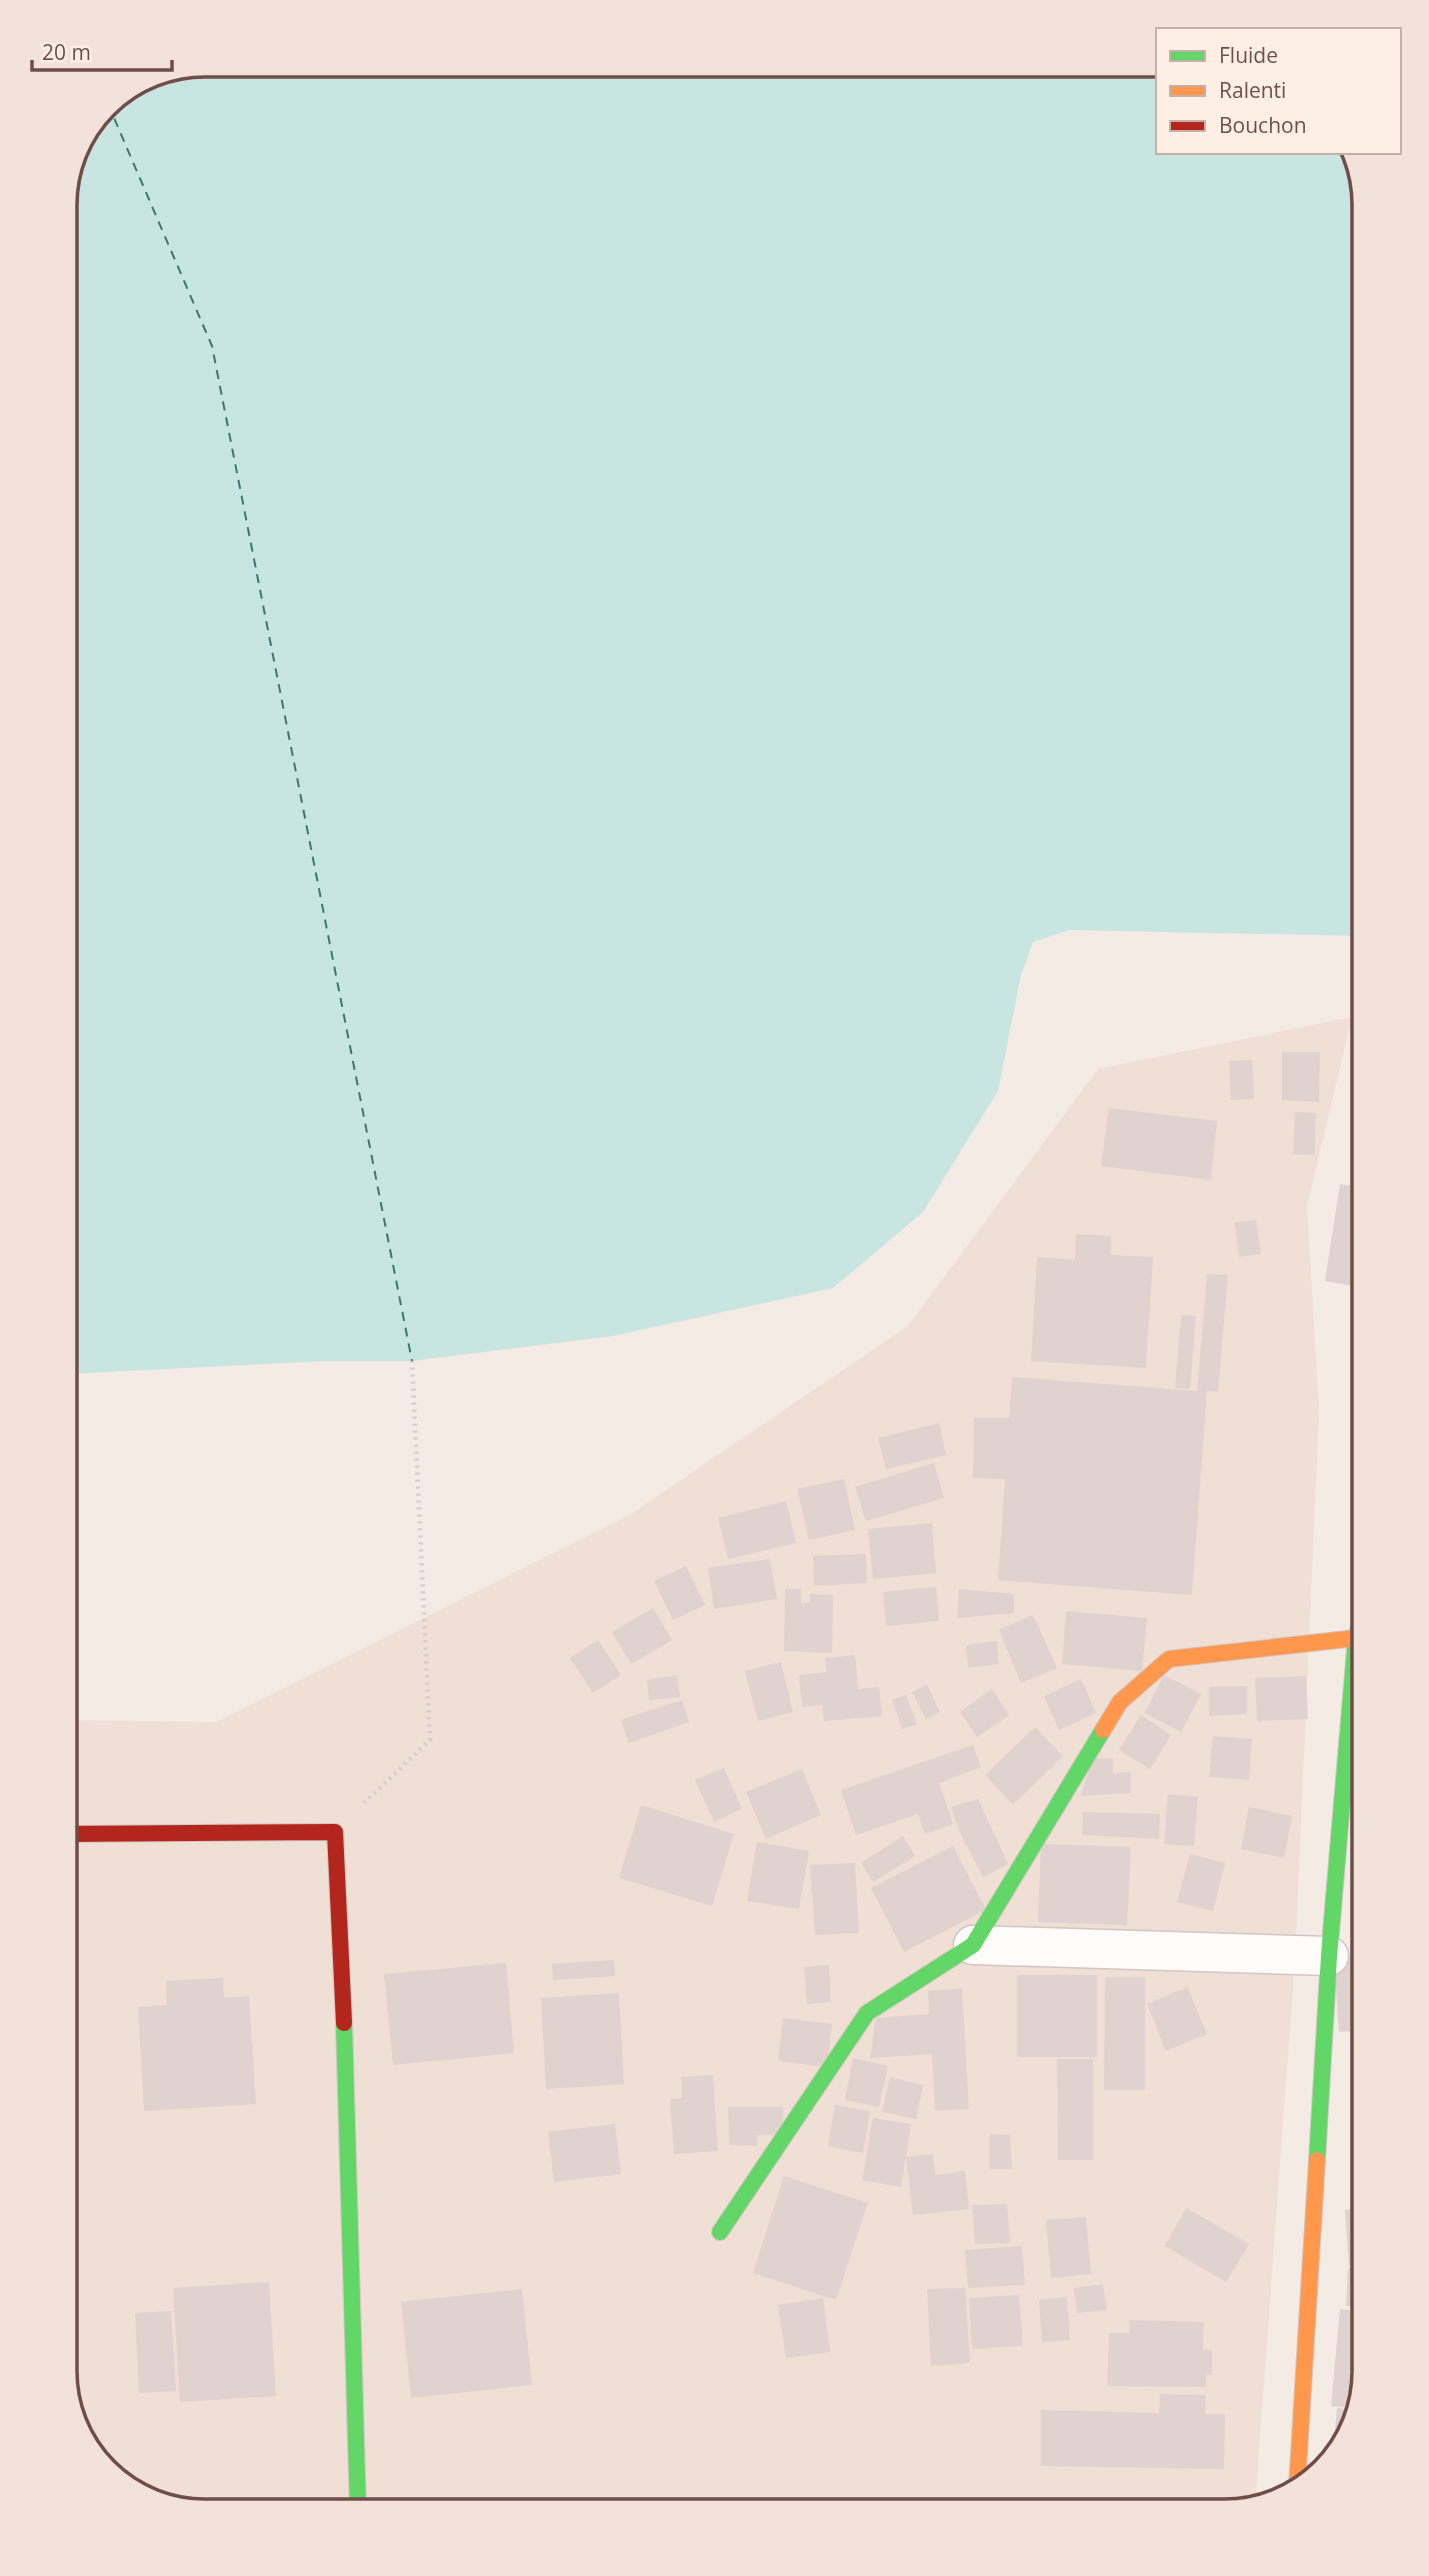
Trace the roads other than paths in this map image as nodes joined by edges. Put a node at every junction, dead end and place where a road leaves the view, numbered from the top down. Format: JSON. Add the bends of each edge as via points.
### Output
{"nodes":[{"id":1,"x":1352,"y":1637,"type":"edge"},
{"id":2,"x":1352,"y":1684,"type":"edge"},
{"id":3,"x":77,"y":1834,"type":"edge"},
{"id":4,"x":973,"y":1945,"type":"junction"},
{"id":5,"x":1329,"y":1956,"type":"junction"},
{"id":6,"x":720,"y":2232,"type":"dead end"},
{"id":7,"x":1298,"y":2476,"type":"edge"},
{"id":8,"x":358,"y":2499,"type":"edge"}],
"edges":[{"from":1,"to":4,"type":"street","via":[[1169,1659],[1120,1702]]},
{"from":2,"to":5,"type":"street"},
{"from":3,"to":8,"type":"street","via":[[335,1832]]},
{"from":4,"to":5,"type":"street"},
{"from":4,"to":6,"type":"street","via":[[867,2013]]},
{"from":5,"to":7,"type":"street"}]}
